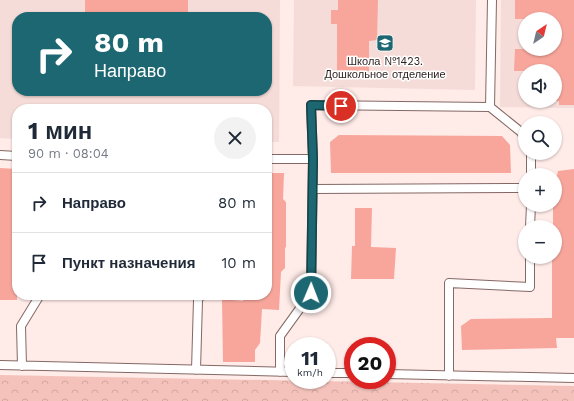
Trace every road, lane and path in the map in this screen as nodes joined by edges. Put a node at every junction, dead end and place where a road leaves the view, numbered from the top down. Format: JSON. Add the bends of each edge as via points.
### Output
{"nodes":[{"id":1,"x":492,"y":0,"type":"edge"},
{"id":2,"x":490,"y":107,"type":"junction"},
{"id":3,"x":518,"y":130,"type":"edge"},
{"id":4,"x":0,"y":155,"type":"edge"},
{"id":5,"x":12,"y":156,"type":"edge"},
{"id":6,"x":272,"y":159,"type":"edge"},
{"id":7,"x":313,"y":159,"type":"junction"},
{"id":8,"x":518,"y":188,"type":"edge"},
{"id":9,"x":313,"y":189,"type":"junction"},
{"id":10,"x":530,"y":264,"type":"edge"},
{"id":11,"x":37,"y":300,"type":"edge"},
{"id":12,"x":198,"y":300,"type":"edge"},
{"id":13,"x":0,"y":366,"type":"edge"},
{"id":14,"x":22,"y":366,"type":"junction"},
{"id":15,"x":196,"y":370,"type":"junction"},
{"id":16,"x":280,"y":372,"type":"junction"},
{"id":17,"x":284,"y":372,"type":"edge"},
{"id":18,"x":396,"y":374,"type":"edge"},
{"id":19,"x":449,"y":376,"type":"junction"},
{"id":20,"x":574,"y":378,"type":"edge"}],
"edges":[{"from":1,"to":2,"type":"lane"},
{"from":2,"to":3,"type":"lane"},
{"from":2,"to":7,"type":"lane","via":[[311,105]]},
{"from":4,"to":5,"type":"lane"},
{"from":6,"to":7,"type":"lane"},
{"from":7,"to":9,"type":"lane"},
{"from":8,"to":9,"type":"lane"},
{"from":9,"to":16,"type":"lane","via":[[311,293],[280,336]]},
{"from":10,"to":19,"type":"lane","via":[[530,287],[449,284]]},
{"from":11,"to":14,"type":"lane","via":[[20,326]]},
{"from":12,"to":15,"type":"lane"},
{"from":13,"to":14,"type":"lane"},
{"from":14,"to":15,"type":"lane"},
{"from":15,"to":16,"type":"lane"},
{"from":16,"to":17,"type":"lane"},
{"from":18,"to":19,"type":"lane"},
{"from":19,"to":20,"type":"lane"}]}
